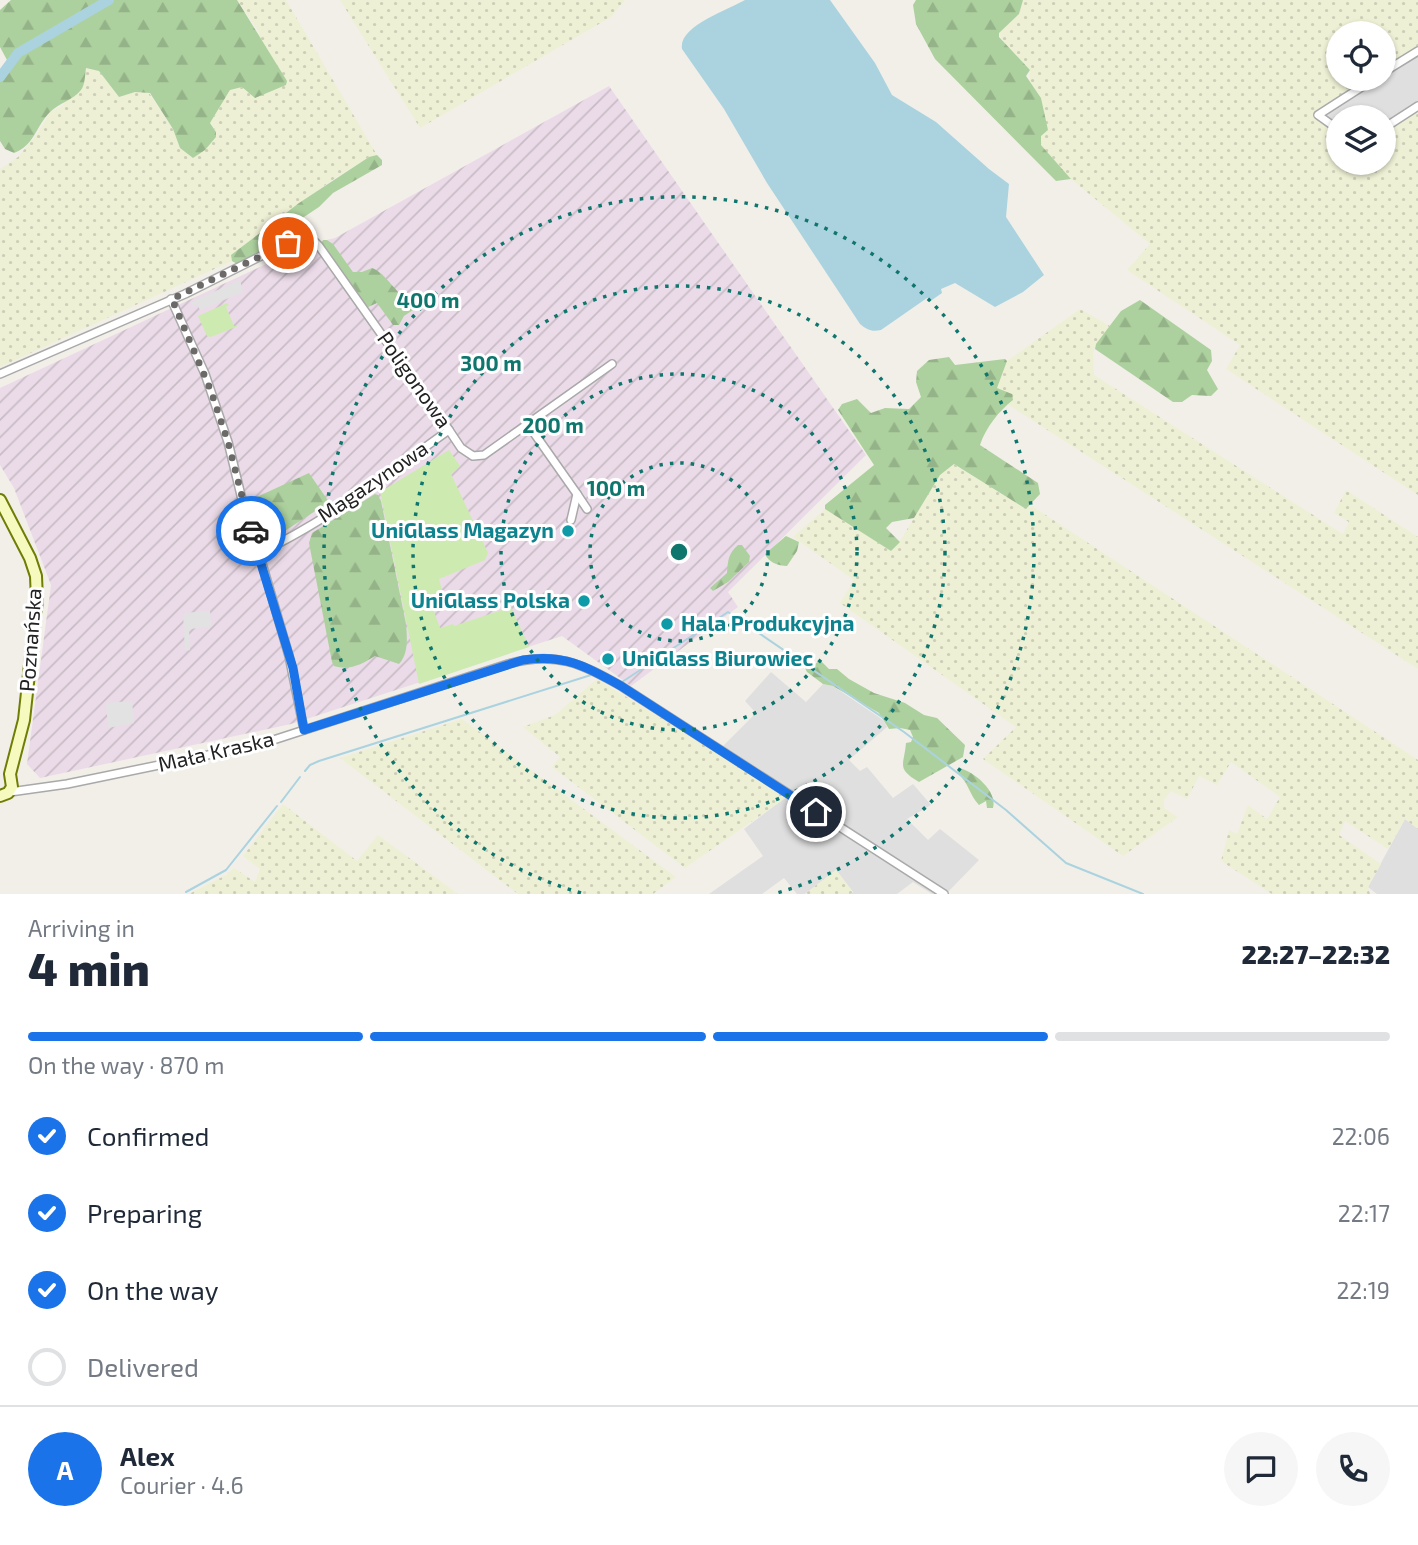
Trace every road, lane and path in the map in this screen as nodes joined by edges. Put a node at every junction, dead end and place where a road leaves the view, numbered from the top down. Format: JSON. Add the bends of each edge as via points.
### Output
{"nodes":[{"id":1,"x":1418,"y":51,"type":"edge"},
{"id":2,"x":1396,"y":65,"type":"edge"},
{"id":3,"x":1355,"y":91,"type":"edge"},
{"id":4,"x":1334,"y":105,"type":"edge"},
{"id":5,"x":1418,"y":106,"type":"edge"},
{"id":6,"x":1326,"y":110,"type":"edge"},
{"id":7,"x":1396,"y":120,"type":"edge"},
{"id":8,"x":1326,"y":121,"type":"edge"},
{"id":9,"x":172,"y":299,"type":"junction"},
{"id":10,"x":612,"y":364,"type":"dead end"},
{"id":11,"x":0,"y":374,"type":"edge"},
{"id":12,"x":527,"y":423,"type":"junction"},
{"id":13,"x":449,"y":430,"type":"junction"},
{"id":14,"x":577,"y":494,"type":"junction"},
{"id":15,"x":0,"y":500,"type":"edge"},
{"id":16,"x":587,"y":509,"type":"dead end"},
{"id":17,"x":571,"y":520,"type":"dead end"},
{"id":18,"x":259,"y":552,"type":"junction"},
{"id":19,"x":304,"y":730,"type":"junction"},
{"id":20,"x":3,"y":774,"type":"edge"},
{"id":21,"x":40,"y":789,"type":"junction"},
{"id":22,"x":3,"y":796,"type":"edge"},
{"id":23,"x":944,"y":894,"type":"edge"}],
"edges":[{"from":1,"to":2,"type":"street"},
{"from":3,"to":4,"type":"street"},
{"from":5,"to":7,"type":"street"},
{"from":6,"to":8,"type":"street","via":[[1318,115]]},
{"from":9,"to":11,"type":"street","name":"Poligonowa"},
{"from":9,"to":13,"type":"street","name":"Poligonowa","via":[[302,236],[312,239]]},
{"from":9,"to":18,"type":"street","via":[[211,391]]},
{"from":10,"to":12,"type":"street","name":"Poligonowa"},
{"from":12,"to":13,"type":"street","name":"Poligonowa","via":[[478,456],[467,454]]},
{"from":12,"to":14,"type":"street"},
{"from":13,"to":18,"type":"street","name":"Magazynowa","via":[[330,512]]},
{"from":14,"to":16,"type":"street"},
{"from":14,"to":17,"type":"street"},
{"from":15,"to":20,"type":"main road","name":"Poznańska","via":[[27,551],[37,582],[23,728]]},
{"from":18,"to":19,"type":"street","via":[[293,668]]},
{"from":19,"to":21,"type":"street","name":"Mała Kraska","via":[[261,744]]},
{"from":19,"to":23,"type":"street","name":"Mała Kraska","via":[[523,660],[567,660],[621,686]]},
{"from":20,"to":21,"type":"street","via":[[15,783]]},
{"from":20,"to":22,"type":"main road","name":"Poznańska","via":[[12,785]]},
{"from":21,"to":22,"type":"street","name":"Mała Kraska"}]}
